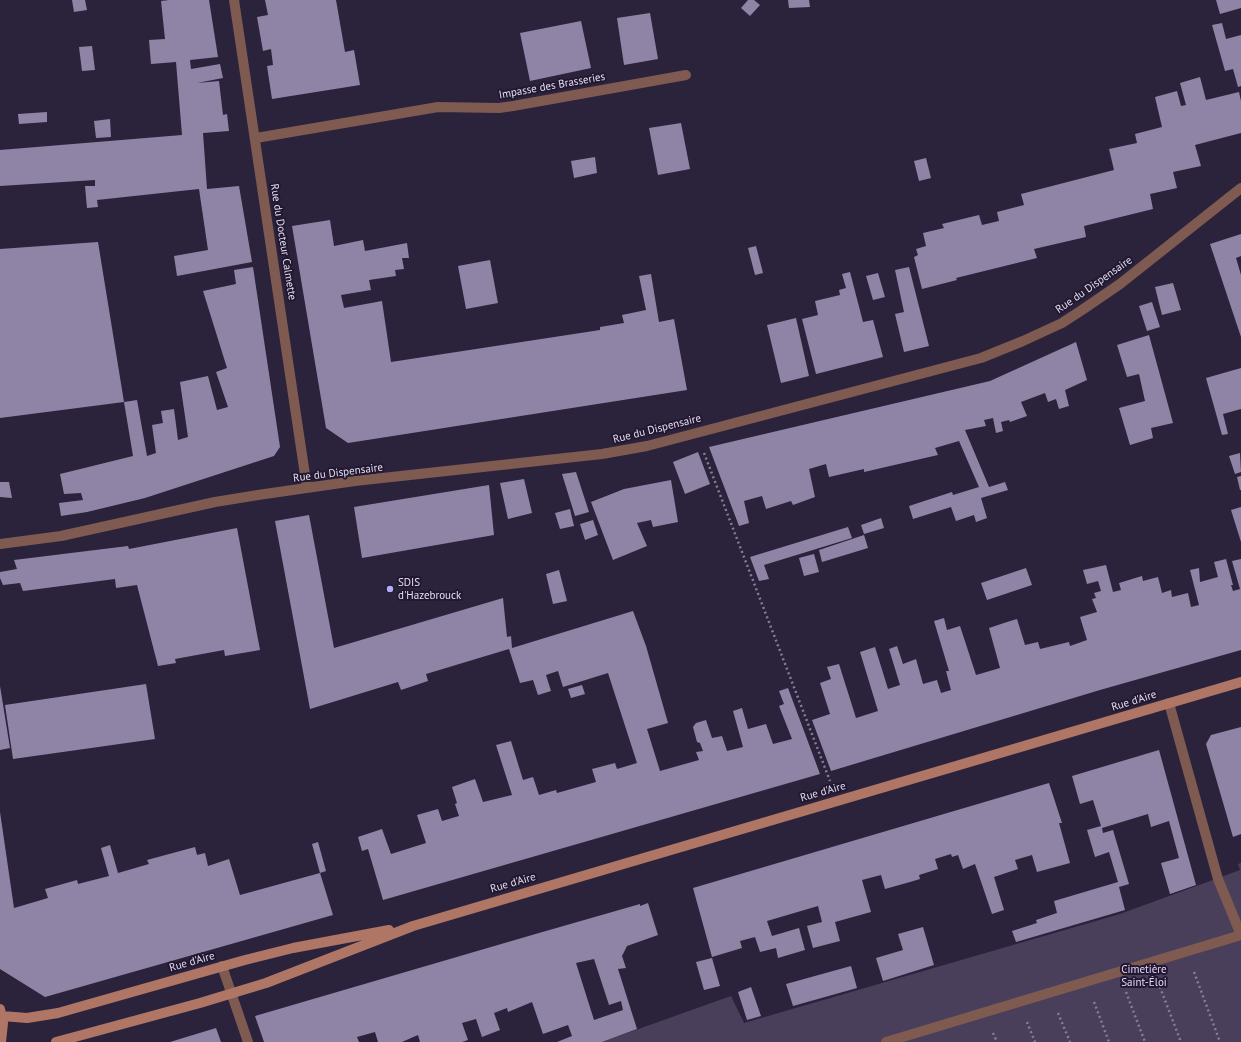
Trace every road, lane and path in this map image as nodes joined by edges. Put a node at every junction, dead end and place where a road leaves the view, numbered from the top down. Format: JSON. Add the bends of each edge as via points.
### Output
{"nodes":[{"id":1,"x":234,"y":0,"type":"edge"},
{"id":2,"x":686,"y":75,"type":"dead end"},
{"id":3,"x":256,"y":138,"type":"junction"},
{"id":4,"x":1241,"y":188,"type":"edge"},
{"id":5,"x":696,"y":432,"type":"junction"},
{"id":6,"x":307,"y":488,"type":"junction"},
{"id":7,"x":0,"y":544,"type":"edge"},
{"id":8,"x":1241,"y":682,"type":"edge"},
{"id":9,"x":1169,"y":703,"type":"junction"},
{"id":10,"x":837,"y":800,"type":"junction"},
{"id":11,"x":413,"y":926,"type":"junction"},
{"id":12,"x":1241,"y":935,"type":"edge"},
{"id":13,"x":1186,"y":951,"type":"junction"},
{"id":14,"x":1150,"y":961,"type":"junction"},
{"id":15,"x":222,"y":966,"type":"junction"},
{"id":16,"x":1118,"y":971,"type":"junction"},
{"id":17,"x":1086,"y":981,"type":"junction"},
{"id":18,"x":1050,"y":992,"type":"junction"},
{"id":19,"x":231,"y":994,"type":"junction"},
{"id":20,"x":1,"y":1013,"type":"edge"},
{"id":21,"x":1,"y":1042,"type":"edge"},
{"id":22,"x":56,"y":1042,"type":"edge"},
{"id":23,"x":248,"y":1042,"type":"edge"},
{"id":24,"x":886,"y":1042,"type":"edge"},
{"id":25,"x":1070,"y":1042,"type":"edge"},
{"id":26,"x":1109,"y":1042,"type":"edge"},
{"id":27,"x":1145,"y":1042,"type":"edge"},
{"id":28,"x":1181,"y":1042,"type":"edge"},
{"id":29,"x":1220,"y":1042,"type":"edge"}],
"edges":[{"from":1,"to":3,"type":"street","name":"Rue du Docteur Calmette"},
{"from":2,"to":3,"type":"street","name":"Impasse des Brasseries","via":[[513,106],[438,107]]},
{"from":3,"to":6,"type":"street","name":"Rue du Docteur Calmette"},
{"from":4,"to":5,"type":"street","name":"Rue du Dispensaire","via":[[1114,288],[1062,323],[1023,341],[974,360]]},
{"from":5,"to":6,"type":"street","name":"Rue du Dispensaire","via":[[647,446],[602,454]]},
{"from":5,"to":10,"type":"path"},
{"from":6,"to":7,"type":"street","name":"Rue du Dispensaire","via":[[215,502],[55,537]]},
{"from":8,"to":9,"type":"main road","name":"Rue d'Aire"},
{"from":9,"to":10,"type":"main road","name":"Rue d'Aire"},
{"from":9,"to":12,"type":"street","via":[[1218,879]]},
{"from":10,"to":11,"type":"main road","name":"Rue d'Aire"},
{"from":11,"to":15,"type":"main road","name":"Rue d'Aire","via":[[293,948]]},
{"from":11,"to":19,"type":"main road","name":"Rue d'Aire","via":[[297,972]]},
{"from":12,"to":13,"type":"street"},
{"from":13,"to":14,"type":"street"},
{"from":13,"to":29,"type":"path"},
{"from":14,"to":16,"type":"street"},
{"from":14,"to":28,"type":"path"},
{"from":15,"to":19,"type":"street"},
{"from":15,"to":20,"type":"main road","name":"Rue d'Aire","via":[[58,1013],[27,1018]]},
{"from":16,"to":17,"type":"street"},
{"from":16,"to":27,"type":"path"},
{"from":17,"to":18,"type":"street"},
{"from":17,"to":26,"type":"path"},
{"from":18,"to":24,"type":"street"},
{"from":18,"to":25,"type":"path"},
{"from":19,"to":22,"type":"main road","name":"Rue d'Aire"},
{"from":19,"to":23,"type":"street"},
{"from":20,"to":21,"type":"main road"}]}
